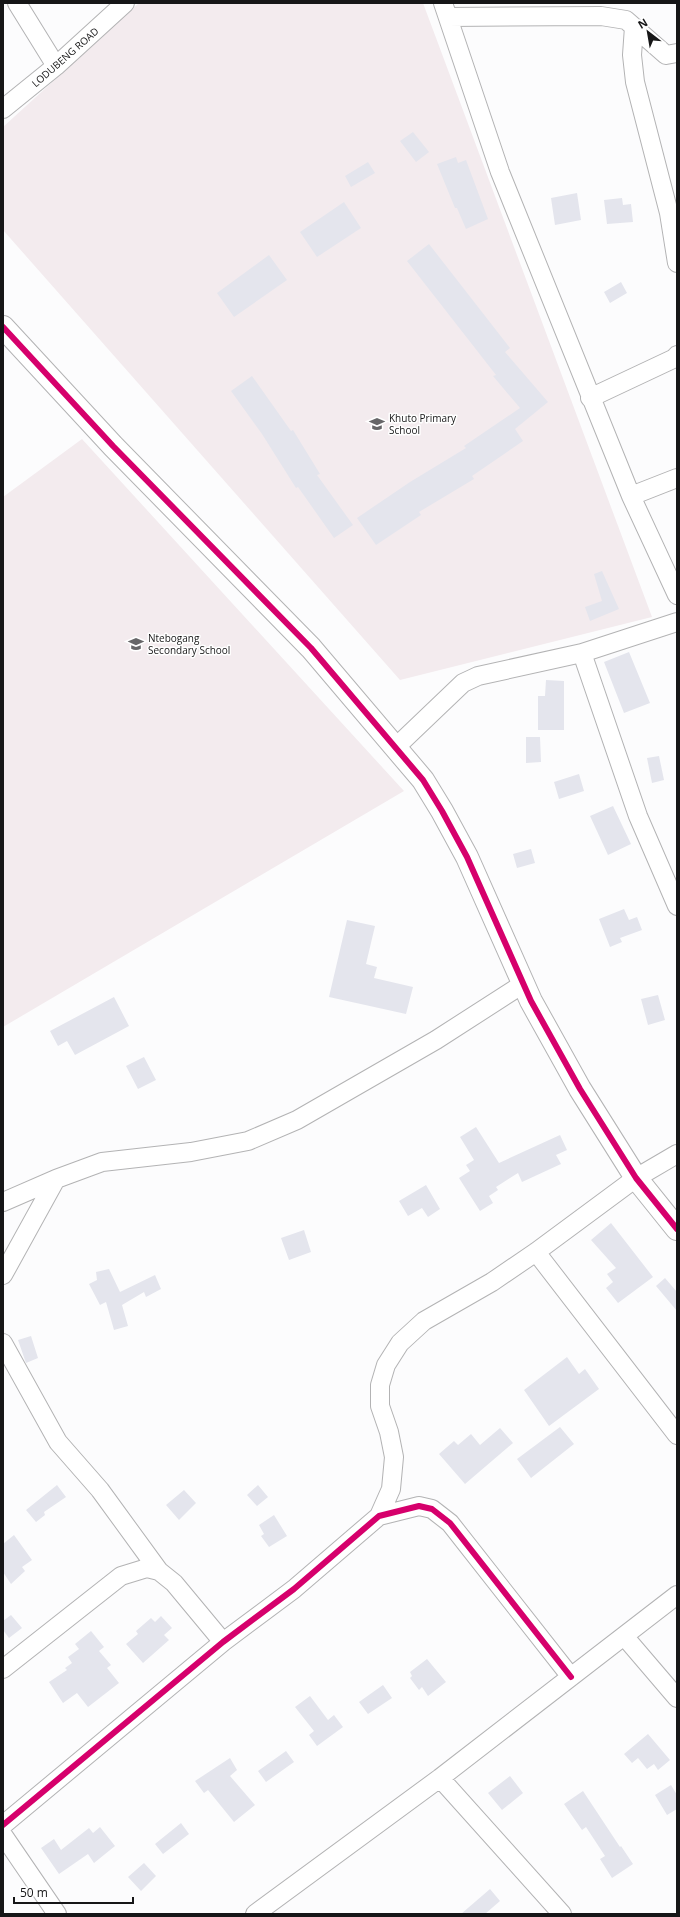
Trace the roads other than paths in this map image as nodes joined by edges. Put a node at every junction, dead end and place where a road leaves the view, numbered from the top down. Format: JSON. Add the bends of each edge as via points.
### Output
{"nodes":[{"id":1,"x":17,"y":3,"type":"edge"},
{"id":2,"x":125,"y":3,"type":"edge"},
{"id":3,"x":445,"y":10,"type":"edge"},
{"id":4,"x":634,"y":27,"type":"junction"},
{"id":5,"x":677,"y":53,"type":"edge"},
{"id":6,"x":56,"y":66,"type":"junction"},
{"id":7,"x":3,"y":109,"type":"edge"},
{"id":8,"x":677,"y":263,"type":"edge"},
{"id":9,"x":3,"y":327,"type":"edge"},
{"id":10,"x":677,"y":355,"type":"edge"},
{"id":11,"x":590,"y":398,"type":"junction"},
{"id":12,"x":677,"y":478,"type":"edge"},
{"id":13,"x":631,"y":496,"type":"junction"},
{"id":14,"x":677,"y":595,"type":"edge"},
{"id":15,"x":677,"y":622,"type":"edge"},
{"id":16,"x":582,"y":653,"type":"junction"},
{"id":17,"x":396,"y":747,"type":"junction"},
{"id":18,"x":677,"y":906,"type":"edge"},
{"id":19,"x":523,"y":984,"type":"junction"},
{"id":20,"x":677,"y":1154,"type":"edge"},
{"id":21,"x":636,"y":1178,"type":"junction"},
{"id":22,"x":56,"y":1179,"type":"junction"},
{"id":23,"x":3,"y":1202,"type":"edge"},
{"id":24,"x":677,"y":1229,"type":"edge"},
{"id":25,"x":536,"y":1252,"type":"junction"},
{"id":26,"x":3,"y":1276,"type":"edge"},
{"id":27,"x":3,"y":1343,"type":"edge"},
{"id":28,"x":677,"y":1435,"type":"edge"},
{"id":29,"x":379,"y":1516,"type":"junction"},
{"id":30,"x":159,"y":1571,"type":"junction"},
{"id":31,"x":677,"y":1595,"type":"edge"},
{"id":32,"x":624,"y":1636,"type":"junction"},
{"id":33,"x":223,"y":1642,"type":"junction"},
{"id":34,"x":3,"y":1669,"type":"edge"},
{"id":35,"x":571,"y":1677,"type":"junction"},
{"id":36,"x":677,"y":1698,"type":"edge"},
{"id":37,"x":440,"y":1778,"type":"junction"},
{"id":38,"x":3,"y":1825,"type":"edge"},
{"id":39,"x":3,"y":1835,"type":"edge"},
{"id":40,"x":57,"y":1914,"type":"edge"},
{"id":41,"x":255,"y":1914,"type":"edge"},
{"id":42,"x":562,"y":1914,"type":"edge"}],
"edges":[{"from":1,"to":6,"type":"street"},
{"from":2,"to":6,"type":"street","name":"LODUBENG ROAD"},
{"from":3,"to":4,"type":"street","via":[[601,16],[626,20]]},
{"from":3,"to":11,"type":"street","via":[[500,172]]},
{"from":4,"to":5,"type":"street","via":[[666,55]]},
{"from":4,"to":8,"type":"street","via":[[632,55],[635,82],[669,213]]},
{"from":6,"to":7,"type":"street","name":"LODUBENG ROAD"},
{"from":9,"to":17,"type":"street","via":[[113,446],[311,648]]},
{"from":10,"to":11,"type":"street"},
{"from":11,"to":13,"type":"street"},
{"from":12,"to":13,"type":"street"},
{"from":13,"to":14,"type":"street"},
{"from":15,"to":16,"type":"street"},
{"from":16,"to":17,"type":"street","via":[[478,676],[464,683]]},
{"from":16,"to":18,"type":"street","via":[[638,816]]},
{"from":17,"to":19,"type":"street","via":[[423,780],[467,857]]},
{"from":19,"to":21,"type":"street","via":[[580,1089]]},
{"from":19,"to":22,"type":"street","via":[[436,1040],[297,1120],[256,1138],[191,1152],[102,1162]]},
{"from":20,"to":21,"type":"street"},
{"from":21,"to":24,"type":"street"},
{"from":21,"to":25,"type":"street"},
{"from":22,"to":23,"type":"street"},
{"from":22,"to":26,"type":"street"},
{"from":25,"to":28,"type":"street"},
{"from":25,"to":29,"type":"street","via":[[492,1282],[424,1321],[400,1343],[386,1365],[380,1385],[380,1406],[394,1457],[391,1489]]},
{"from":27,"to":30,"type":"street","via":[[58,1442],[100,1490]]},
{"from":29,"to":33,"type":"street","via":[[294,1589]]},
{"from":29,"to":35,"type":"street","via":[[419,1506],[432,1509],[450,1523]]},
{"from":30,"to":33,"type":"street","via":[[174,1583]]},
{"from":30,"to":34,"type":"street","via":[[147,1568],[120,1576]]},
{"from":31,"to":32,"type":"street"},
{"from":32,"to":35,"type":"street"},
{"from":32,"to":36,"type":"street"},
{"from":33,"to":38,"type":"street"},
{"from":35,"to":37,"type":"street"},
{"from":37,"to":41,"type":"street"},
{"from":37,"to":42,"type":"street"},
{"from":39,"to":40,"type":"street"}]}
